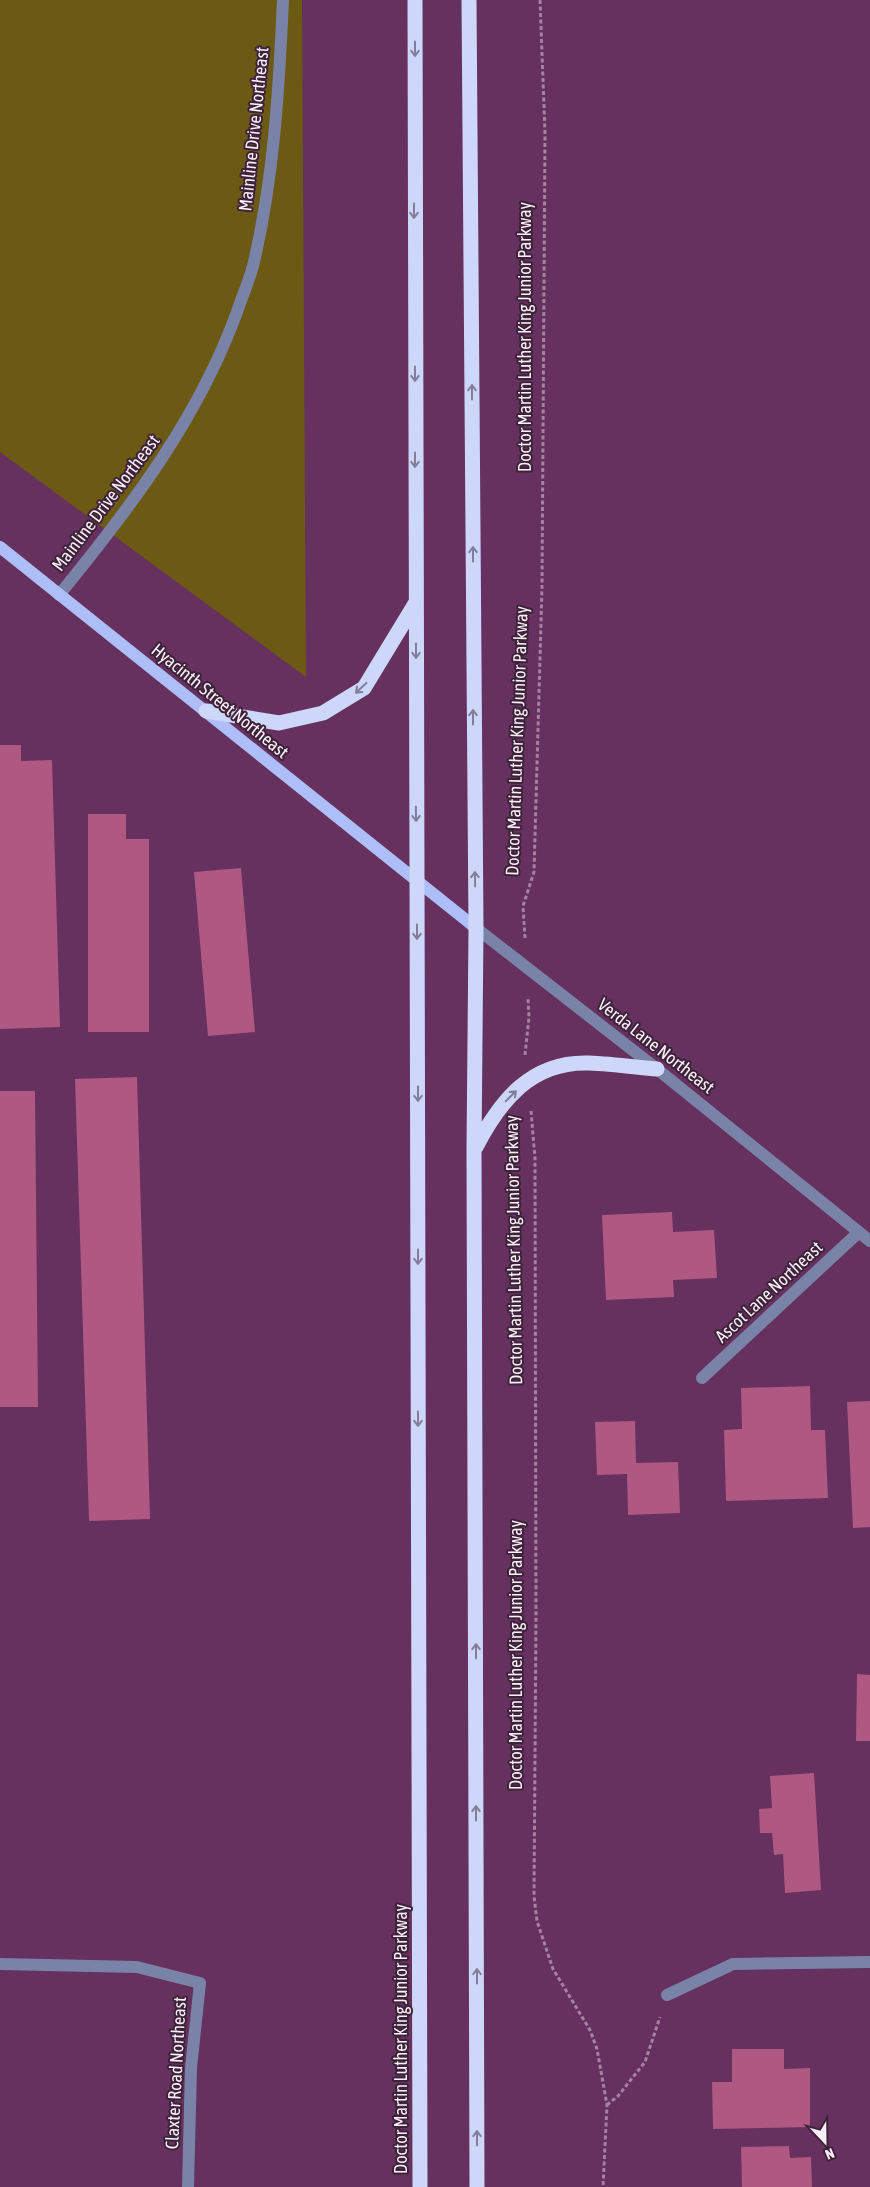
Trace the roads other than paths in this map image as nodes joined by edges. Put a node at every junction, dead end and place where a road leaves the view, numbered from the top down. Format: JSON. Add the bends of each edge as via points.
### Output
{"nodes":[{"id":1,"x":283,"y":0,"type":"edge"},
{"id":2,"x":415,"y":0,"type":"edge"},
{"id":3,"x":469,"y":0,"type":"edge"},
{"id":4,"x":0,"y":548,"type":"edge"},
{"id":5,"x":59,"y":594,"type":"junction"},
{"id":6,"x":416,"y":603,"type":"junction"},
{"id":7,"x":206,"y":711,"type":"junction"},
{"id":8,"x":417,"y":883,"type":"junction"},
{"id":9,"x":476,"y":928,"type":"junction"},
{"id":10,"x":657,"y":1069,"type":"junction"},
{"id":11,"x":474,"y":1150,"type":"junction"},
{"id":12,"x":859,"y":1232,"type":"junction"},
{"id":13,"x":870,"y":1241,"type":"edge"},
{"id":14,"x":702,"y":1378,"type":"dead end"},
{"id":15,"x":870,"y":1962,"type":"edge"},
{"id":16,"x":0,"y":1964,"type":"edge"},
{"id":17,"x":668,"y":1995,"type":"road end"},
{"id":18,"x":188,"y":2187,"type":"edge"},
{"id":19,"x":420,"y":2187,"type":"edge"},
{"id":20,"x":477,"y":2187,"type":"edge"}],
"edges":[{"from":1,"to":5,"type":"street","name":"Mainline Drive Northeast","via":[[270,180],[253,267],[224,347],[175,440],[124,515]]},
{"from":2,"to":6,"type":"highway","name":"Doctor Martin Luther King Junior Parkway","one_way":true},
{"from":9,"to":3,"type":"highway","one_way":true},
{"from":4,"to":5,"type":"main road","name":"Hyacinth Street Northeast"},
{"from":5,"to":7,"type":"main road","name":"Hyacinth Street Northeast"},
{"from":6,"to":7,"type":"highway","one_way":true,"via":[[364,688],[323,713],[279,722]]},
{"from":6,"to":8,"type":"highway","name":"Doctor Martin Luther King Junior Parkway","one_way":true},
{"from":7,"to":8,"type":"main road","name":"Hyacinth Street Northeast"},
{"from":8,"to":9,"type":"main road","name":"Verda Lane Northeast"},
{"from":8,"to":19,"type":"highway","name":"Doctor Martin Luther King Junior Parkway","one_way":true},
{"from":9,"to":10,"type":"street","name":"Verda Lane Northeast"},
{"from":9,"to":11,"type":"highway"},
{"from":11,"to":10,"type":"highway","one_way":true,"via":[[491,1117],[527,1079],[556,1068],[586,1063]]},
{"from":10,"to":12,"type":"street","name":"Verda Lane Northeast"},
{"from":20,"to":11,"type":"highway","one_way":true},
{"from":12,"to":13,"type":"street","name":"Verda Lane Northeast"},
{"from":12,"to":14,"type":"street","name":"Ascot Lane Northeast"},
{"from":15,"to":17,"type":"street","via":[[733,1964]]},
{"from":16,"to":18,"type":"street","name":"Claxter Road Northeast","via":[[137,1967],[200,1983],[191,2068]]}]}
